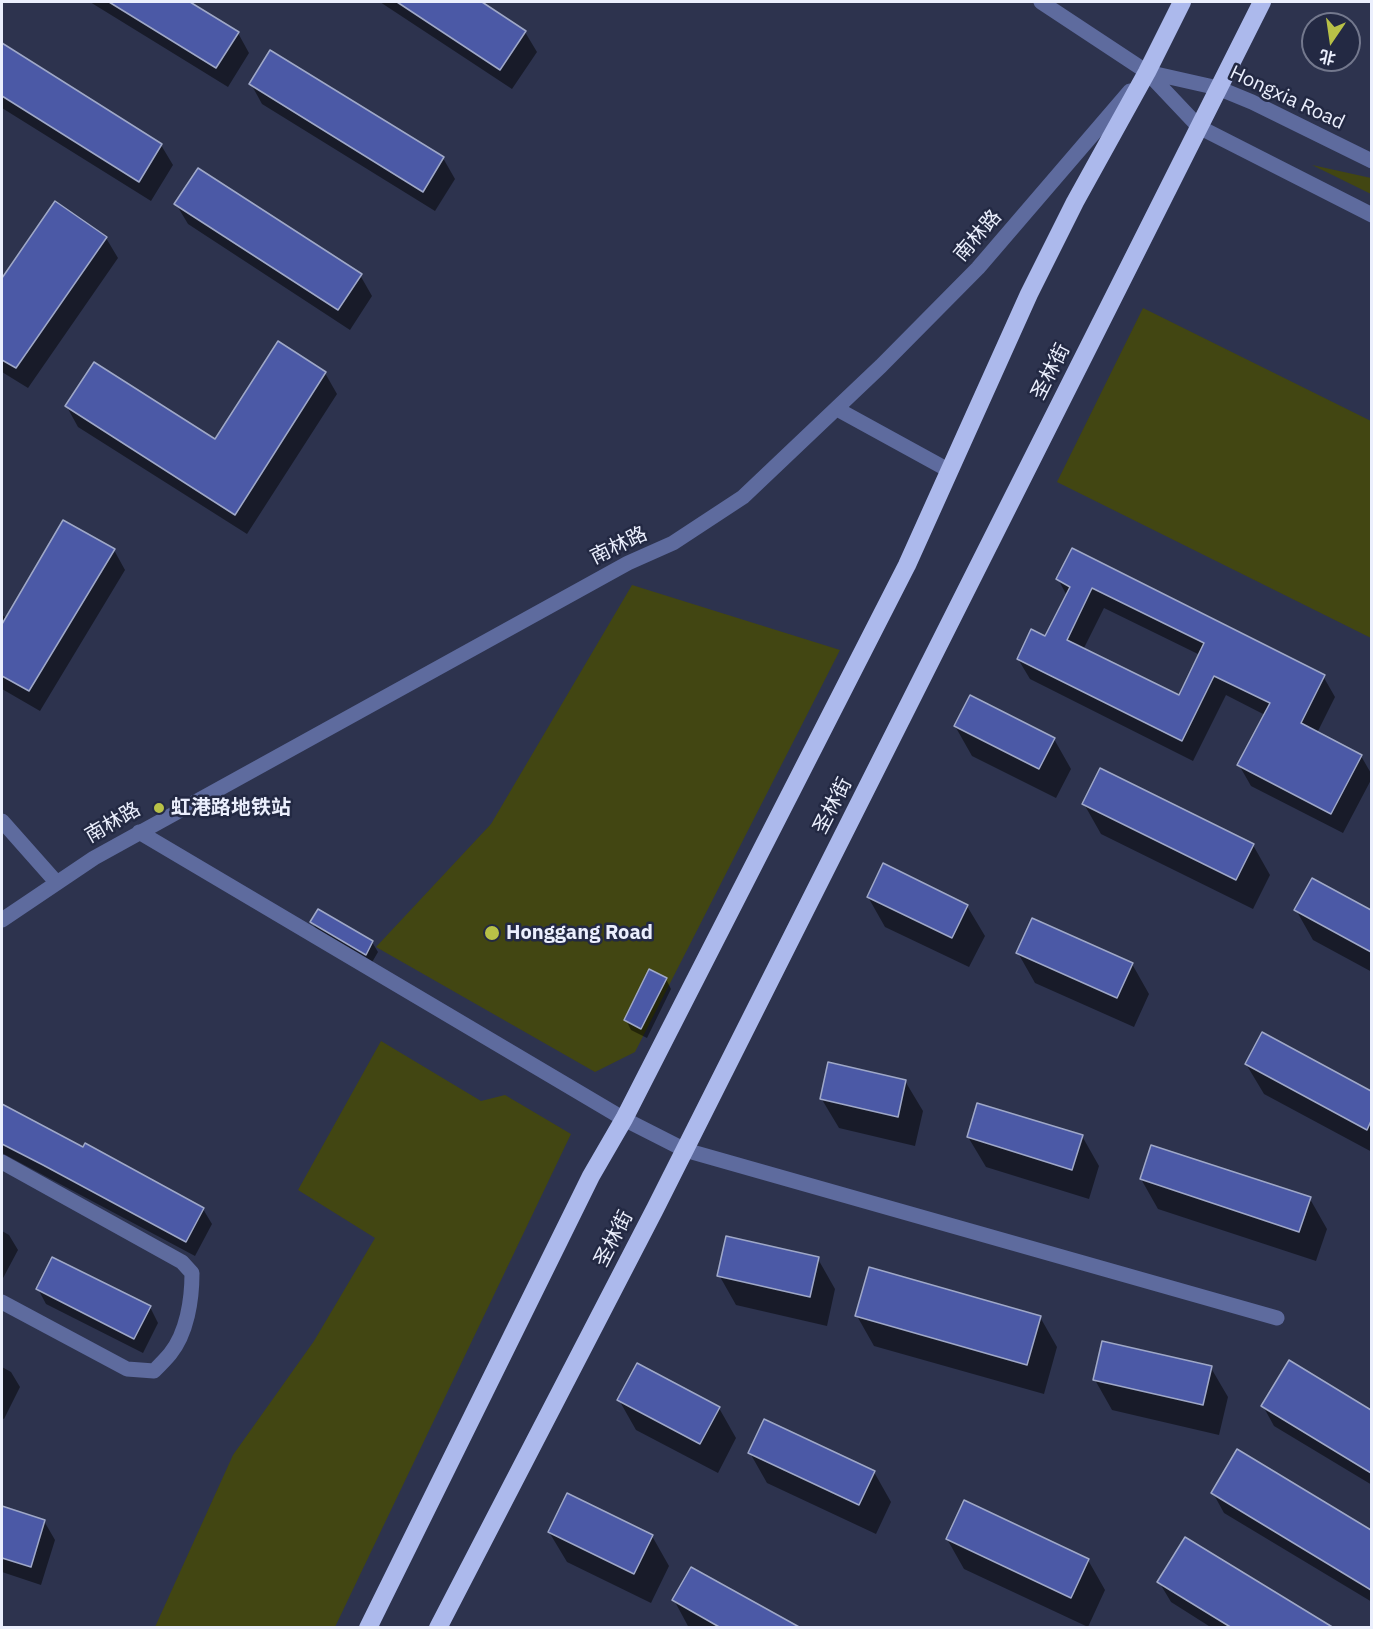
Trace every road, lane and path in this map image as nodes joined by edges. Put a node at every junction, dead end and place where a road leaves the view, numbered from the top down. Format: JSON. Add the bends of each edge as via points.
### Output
{"nodes":[{"id":1,"x":1041,"y":2,"type":"edge"},
{"id":2,"x":1182,"y":2,"type":"edge"},
{"id":3,"x":1262,"y":2,"type":"edge"},
{"id":4,"x":1147,"y":72,"type":"junction"},
{"id":5,"x":1218,"y":88,"type":"junction"},
{"id":6,"x":1199,"y":127,"type":"junction"},
{"id":7,"x":1371,"y":161,"type":"edge"},
{"id":8,"x":1371,"y":215,"type":"edge"},
{"id":9,"x":837,"y":409,"type":"junction"},
{"id":10,"x":950,"y":471,"type":"junction"},
{"id":11,"x":2,"y":821,"type":"edge"},
{"id":12,"x":139,"y":832,"type":"junction"},
{"id":13,"x":57,"y":883,"type":"junction"},
{"id":14,"x":2,"y":920,"type":"edge"},
{"id":15,"x":624,"y":1119,"type":"junction"},
{"id":16,"x":685,"y":1150,"type":"junction"},
{"id":17,"x":2,"y":1162,"type":"edge"},
{"id":18,"x":2,"y":1302,"type":"edge"},
{"id":19,"x":1277,"y":1318,"type":"dead end"},
{"id":20,"x":368,"y":1628,"type":"edge"},
{"id":21,"x":438,"y":1628,"type":"edge"}],
"edges":[{"from":1,"to":4,"type":"street"},
{"from":2,"to":4,"type":"highway"},
{"from":3,"to":5,"type":"highway","name":"圣林街"},
{"from":4,"to":5,"type":"street","name":"Hongxia Road"},
{"from":4,"to":6,"type":"street"},
{"from":4,"to":9,"type":"street","name":"南林路","via":[[978,268]]},
{"from":4,"to":10,"type":"highway","via":[[1034,284]]},
{"from":5,"to":6,"type":"highway","name":"圣林街"},
{"from":5,"to":7,"type":"street","name":"Hongxia Road"},
{"from":6,"to":8,"type":"street"},
{"from":6,"to":16,"type":"highway","name":"圣林街"},
{"from":9,"to":10,"type":"street"},
{"from":9,"to":12,"type":"street","name":"南林路","via":[[744,497],[673,543],[628,563]]},
{"from":10,"to":15,"type":"highway","via":[[907,565]]},
{"from":11,"to":13,"type":"street"},
{"from":12,"to":13,"type":"street","name":"南林路"},
{"from":12,"to":15,"type":"street"},
{"from":13,"to":14,"type":"street","name":"南林路"},
{"from":15,"to":16,"type":"street"},
{"from":15,"to":20,"type":"highway","via":[[591,1176]]},
{"from":16,"to":19,"type":"street"},
{"from":16,"to":21,"type":"highway","name":"圣林街"},
{"from":17,"to":18,"type":"street","via":[[182,1262],[192,1273],[184,1329],[171,1353],[154,1371],[127,1369]]}]}
